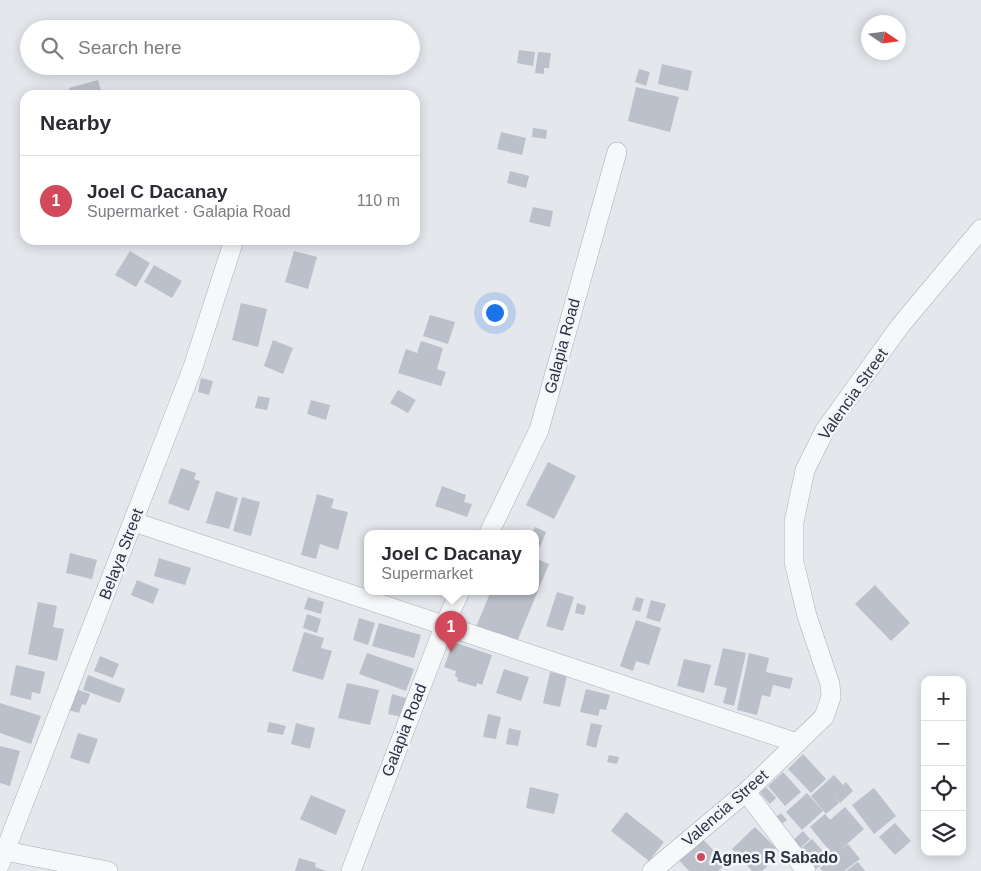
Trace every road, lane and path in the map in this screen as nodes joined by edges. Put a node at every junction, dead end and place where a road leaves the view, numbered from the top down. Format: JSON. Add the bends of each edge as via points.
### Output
{"nodes":[{"id":1,"x":617,"y":152,"type":"dead end"},
{"id":2,"x":981,"y":228,"type":"edge"},
{"id":3,"x":232,"y":245,"type":"edge"},
{"id":4,"x":134,"y":522,"type":"junction"},
{"id":5,"x":490,"y":530,"type":"edge"},
{"id":6,"x":458,"y":595,"type":"edge"},
{"id":7,"x":445,"y":624,"type":"junction"},
{"id":8,"x":797,"y":743,"type":"junction"},
{"id":9,"x":746,"y":792,"type":"junction"},
{"id":10,"x":2,"y":855,"type":"edge"},
{"id":11,"x":108,"y":871,"type":"edge"},
{"id":12,"x":351,"y":871,"type":"edge"},
{"id":13,"x":652,"y":871,"type":"edge"},
{"id":14,"x":806,"y":871,"type":"edge"}],
"edges":[{"from":1,"to":5,"type":"street","name":"Galapia Road","via":[[538,430]]},
{"from":2,"to":8,"type":"street","name":"Valencia Street","via":[[900,326],[825,430],[805,470],[794,522],[794,562],[831,696],[824,717]]},
{"from":3,"to":4,"type":"street","name":"Belaya Street","via":[[193,367]]},
{"from":4,"to":7,"type":"street"},
{"from":4,"to":10,"type":"street","name":"Belaya Street"},
{"from":6,"to":7,"type":"street","name":"Galapia Road"},
{"from":7,"to":8,"type":"street"},
{"from":7,"to":12,"type":"street","name":"Galapia Road"},
{"from":8,"to":9,"type":"street","name":"Valencia Street"},
{"from":9,"to":13,"type":"street","name":"Valencia Street"},
{"from":9,"to":14,"type":"street"},
{"from":10,"to":11,"type":"street"}]}
